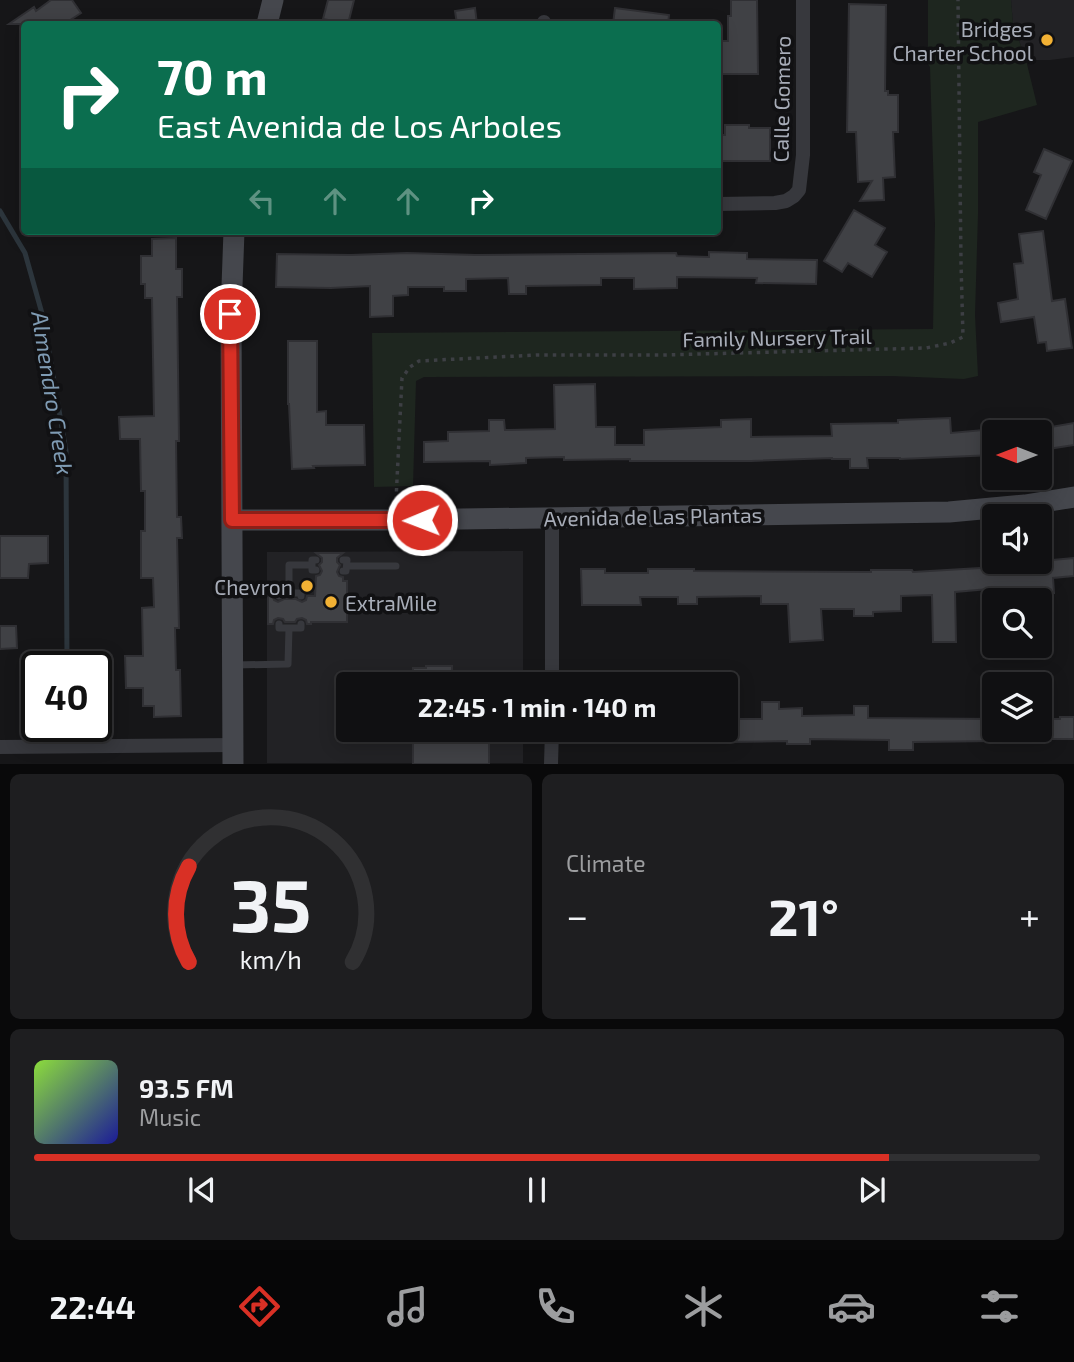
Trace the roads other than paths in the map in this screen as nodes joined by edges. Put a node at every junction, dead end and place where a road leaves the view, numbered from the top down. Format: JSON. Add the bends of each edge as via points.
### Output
{"nodes":[{"id":1,"x":273,"y":0,"type":"edge"},
{"id":2,"x":803,"y":0,"type":"edge"},
{"id":3,"x":268,"y":21,"type":"edge"},
{"id":4,"x":721,"y":204,"type":"edge"},
{"id":5,"x":234,"y":235,"type":"edge"},
{"id":6,"x":1074,"y":497,"type":"edge"},
{"id":7,"x":552,"y":517,"type":"junction"},
{"id":8,"x":232,"y":520,"type":"junction"},
{"id":9,"x":314,"y":565,"type":"dead end"},
{"id":10,"x":344,"y":566,"type":"dead end"},
{"id":11,"x":396,"y":566,"type":"dead end"},
{"id":12,"x":289,"y":593,"type":"junction"},
{"id":13,"x":279,"y":596,"type":"dead end"},
{"id":14,"x":300,"y":596,"type":"dead end"},
{"id":15,"x":279,"y":624,"type":"dead end"},
{"id":16,"x":300,"y":624,"type":"dead end"},
{"id":17,"x":289,"y":628,"type":"junction"},
{"id":18,"x":233,"y":665,"type":"junction"},
{"id":19,"x":552,"y":672,"type":"edge"},
{"id":20,"x":551,"y":742,"type":"edge"},
{"id":21,"x":0,"y":747,"type":"edge"},
{"id":22,"x":234,"y":754,"type":"edge"},
{"id":23,"x":551,"y":764,"type":"edge"}],
"edges":[{"from":1,"to":3,"type":"street"},
{"from":2,"to":4,"type":"street","name":"Calle Gomero","via":[[799,190],[775,203]]},
{"from":5,"to":8,"type":"street"},
{"from":6,"to":7,"type":"street","name":"Avenida de Las Plantas","via":[[949,512]]},
{"from":7,"to":8,"type":"street","name":"Avenida de Las Plantas"},
{"from":7,"to":19,"type":"street"},
{"from":8,"to":18,"type":"street"},
{"from":9,"to":12,"type":"lane","via":[[289,565]]},
{"from":10,"to":11,"type":"lane"},
{"from":12,"to":13,"type":"lane"},
{"from":12,"to":14,"type":"lane"},
{"from":15,"to":17,"type":"lane","via":[[279,628]]},
{"from":16,"to":17,"type":"lane","via":[[300,628]]},
{"from":17,"to":18,"type":"lane","via":[[288,664]]},
{"from":18,"to":22,"type":"street"},
{"from":20,"to":23,"type":"street"},
{"from":21,"to":22,"type":"street"}]}
